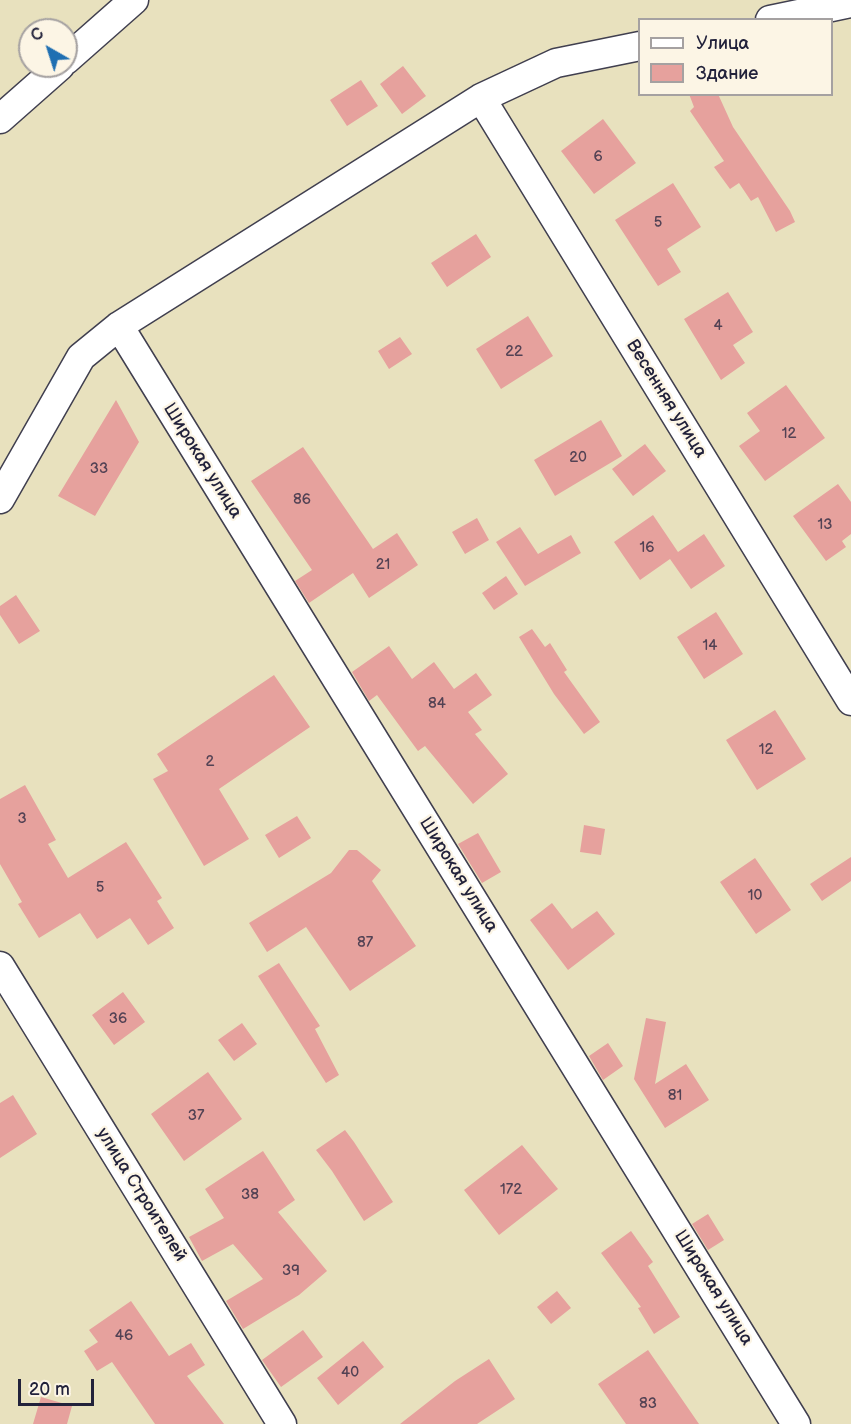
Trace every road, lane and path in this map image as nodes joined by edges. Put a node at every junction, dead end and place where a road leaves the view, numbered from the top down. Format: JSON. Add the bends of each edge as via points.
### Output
{"nodes":[{"id":1,"x":134,"y":0,"type":"edge"},
{"id":2,"x":851,"y":3,"type":"edge"},
{"id":3,"x":780,"y":18,"type":"edge"},
{"id":4,"x":638,"y":46,"type":"edge"},
{"id":5,"x":78,"y":49,"type":"edge"},
{"id":6,"x":46,"y":78,"type":"edge"},
{"id":7,"x":481,"y":98,"type":"junction"},
{"id":8,"x":0,"y":118,"type":"edge"},
{"id":9,"x":119,"y":326,"type":"junction"},
{"id":10,"x":0,"y":499,"type":"edge"},
{"id":11,"x":851,"y":701,"type":"edge"},
{"id":12,"x":0,"y":966,"type":"edge"},
{"id":13,"x":282,"y":1424,"type":"edge"},
{"id":14,"x":796,"y":1424,"type":"edge"}],
"edges":[{"from":1,"to":5,"type":"street"},
{"from":2,"to":3,"type":"street"},
{"from":4,"to":7,"type":"street","via":[[556,63]]},
{"from":6,"to":8,"type":"street"},
{"from":7,"to":9,"type":"street"},
{"from":7,"to":11,"type":"street","name":"Весенняя улица"},
{"from":9,"to":10,"type":"street","via":[[81,357]]},
{"from":9,"to":14,"type":"street","name":"Широкая улица"},
{"from":12,"to":13,"type":"street","name":"улица Строителей"}]}
